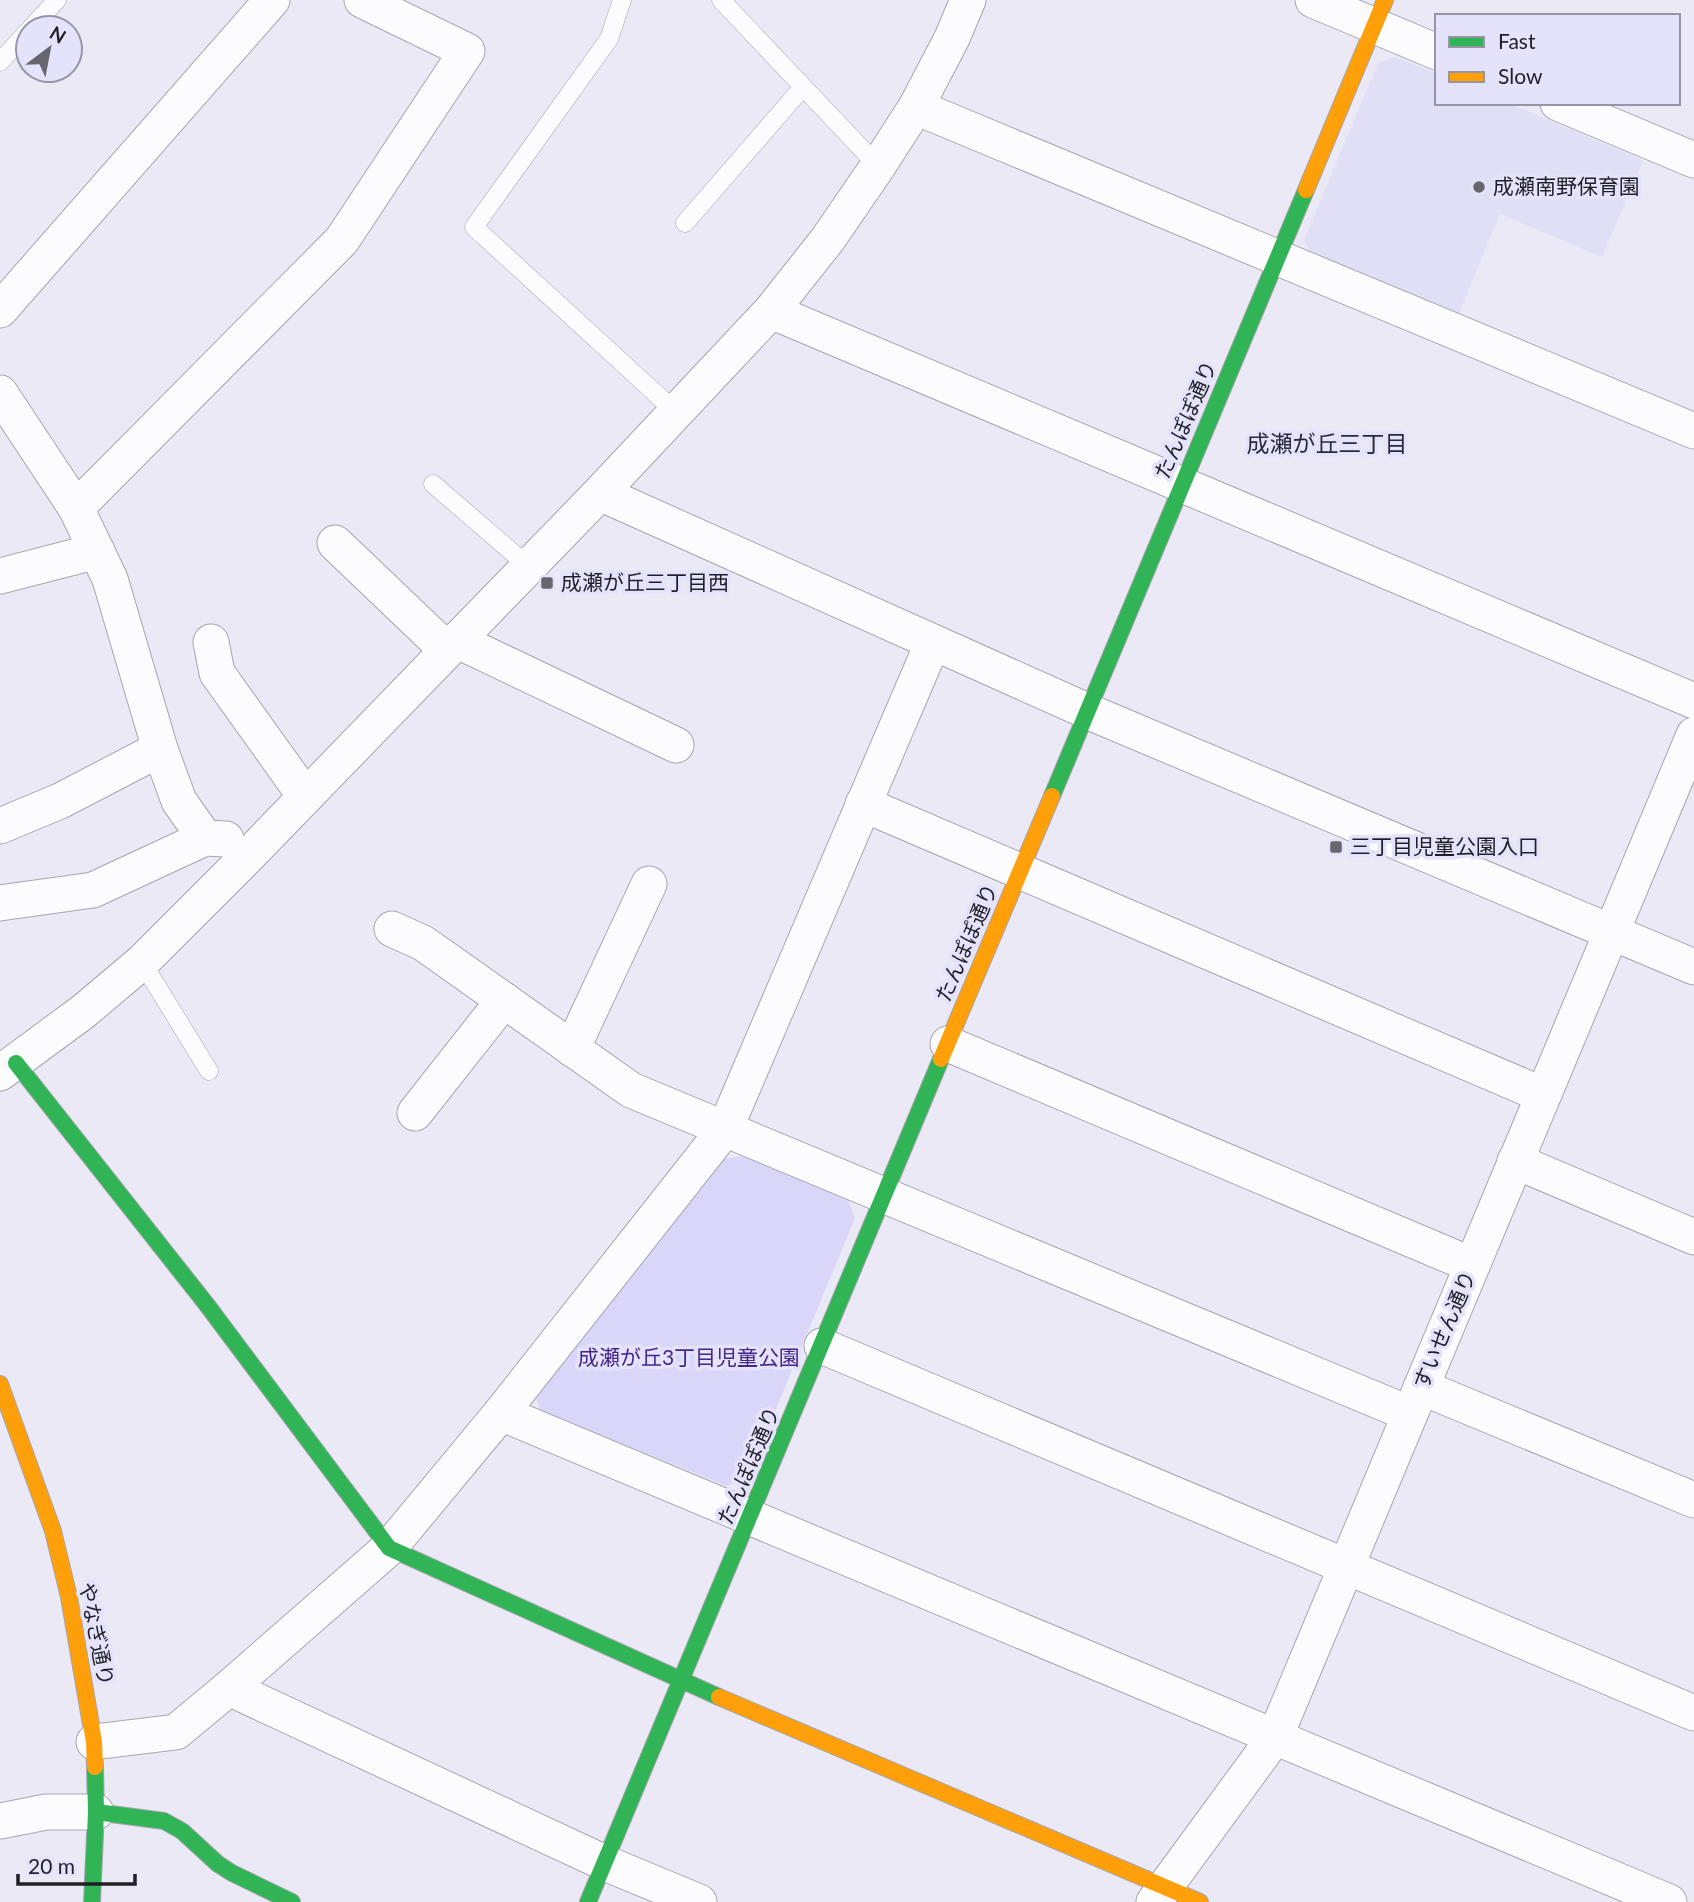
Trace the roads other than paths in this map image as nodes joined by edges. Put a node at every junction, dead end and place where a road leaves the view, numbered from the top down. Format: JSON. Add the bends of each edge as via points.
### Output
{"nodes":[{"id":1,"x":57,"y":0,"type":"edge"},
{"id":2,"x":272,"y":0,"type":"edge"},
{"id":3,"x":362,"y":0,"type":"edge"},
{"id":4,"x":622,"y":0,"type":"edge"},
{"id":5,"x":721,"y":0,"type":"edge"},
{"id":6,"x":968,"y":0,"type":"edge"},
{"id":7,"x":1314,"y":0,"type":"edge"},
{"id":8,"x":400,"y":8,"type":"edge"},
{"id":9,"x":1379,"y":13,"type":"edge"},
{"id":10,"x":44,"y":14,"type":"edge"},
{"id":11,"x":14,"y":47,"type":"edge"},
{"id":12,"x":1435,"y":51,"type":"edge"},
{"id":13,"x":0,"y":62,"type":"edge"},
{"id":14,"x":803,"y":87,"type":"junction"},
{"id":15,"x":1563,"y":105,"type":"edge"},
{"id":16,"x":916,"y":107,"type":"junction"},
{"id":17,"x":1694,"y":160,"type":"edge"},
{"id":18,"x":878,"y":166,"type":"junction"},
{"id":19,"x":685,"y":223,"type":"dead end"},
{"id":20,"x":1277,"y":257,"type":"junction"},
{"id":21,"x":0,"y":310,"type":"edge"},
{"id":22,"x":771,"y":311,"type":"junction"},
{"id":23,"x":0,"y":393,"type":"edge"},
{"id":24,"x":677,"y":413,"type":"junction"},
{"id":25,"x":1694,"y":431,"type":"edge"},
{"id":26,"x":433,"y":484,"type":"dead end"},
{"id":27,"x":1182,"y":484,"type":"junction"},
{"id":28,"x":600,"y":493,"type":"junction"},
{"id":29,"x":76,"y":508,"type":"junction"},
{"id":30,"x":335,"y":543,"type":"dead end"},
{"id":31,"x":97,"y":551,"type":"junction"},
{"id":32,"x":528,"y":566,"type":"junction"},
{"id":33,"x":0,"y":576,"type":"edge"},
{"id":34,"x":211,"y":642,"type":"dead end"},
{"id":35,"x":933,"y":642,"type":"junction"},
{"id":36,"x":452,"y":645,"type":"junction"},
{"id":37,"x":1694,"y":701,"type":"edge"},
{"id":38,"x":1087,"y":710,"type":"junction"},
{"id":39,"x":1694,"y":735,"type":"edge"},
{"id":40,"x":676,"y":745,"type":"dead end"},
{"id":41,"x":160,"y":749,"type":"junction"},
{"id":42,"x":305,"y":796,"type":"junction"},
{"id":43,"x":863,"y":804,"type":"junction"},
{"id":44,"x":0,"y":826,"type":"edge"},
{"id":45,"x":205,"y":838,"type":"junction"},
{"id":46,"x":261,"y":841,"type":"junction"},
{"id":47,"x":1020,"y":872,"type":"junction"},
{"id":48,"x":649,"y":884,"type":"dead end"},
{"id":49,"x":0,"y":903,"type":"edge"},
{"id":50,"x":392,"y":929,"type":"dead end"},
{"id":51,"x":1611,"y":932,"type":"junction"},
{"id":52,"x":142,"y":962,"type":"junction"},
{"id":53,"x":1694,"y":967,"type":"edge"},
{"id":54,"x":504,"y":1000,"type":"junction"},
{"id":55,"x":948,"y":1044,"type":"junction"},
{"id":56,"x":572,"y":1049,"type":"junction"},
{"id":57,"x":8,"y":1068,"type":"edge"},
{"id":58,"x":209,"y":1071,"type":"dead end"},
{"id":59,"x":1543,"y":1095,"type":"junction"},
{"id":60,"x":415,"y":1113,"type":"dead end"},
{"id":61,"x":725,"y":1129,"type":"junction"},
{"id":62,"x":1516,"y":1161,"type":"junction"},
{"id":63,"x":884,"y":1196,"type":"junction"},
{"id":64,"x":1694,"y":1237,"type":"edge"},
{"id":65,"x":1472,"y":1265,"type":"junction"},
{"id":66,"x":822,"y":1346,"type":"junction"},
{"id":67,"x":0,"y":1384,"type":"edge"},
{"id":68,"x":1416,"y":1400,"type":"junction"},
{"id":69,"x":501,"y":1413,"type":"junction"},
{"id":70,"x":1694,"y":1500,"type":"edge"},
{"id":71,"x":750,"y":1517,"type":"junction"},
{"id":72,"x":389,"y":1548,"type":"junction"},
{"id":73,"x":1346,"y":1567,"type":"junction"},
{"id":74,"x":681,"y":1681,"type":"junction"},
{"id":75,"x":229,"y":1688,"type":"junction"},
{"id":76,"x":1694,"y":1713,"type":"edge"},
{"id":77,"x":1275,"y":1737,"type":"junction"},
{"id":78,"x":94,"y":1741,"type":"junction"},
{"id":79,"x":96,"y":1812,"type":"junction"},
{"id":80,"x":0,"y":1821,"type":"edge"},
{"id":81,"x":605,"y":1863,"type":"junction"},
{"id":82,"x":1159,"y":1894,"type":"edge"},
{"id":83,"x":92,"y":1902,"type":"edge"},
{"id":84,"x":292,"y":1902,"type":"edge"},
{"id":85,"x":589,"y":1902,"type":"edge"},
{"id":86,"x":699,"y":1902,"type":"edge"},
{"id":87,"x":1200,"y":1902,"type":"edge"},
{"id":88,"x":1669,"y":1902,"type":"edge"}],
"edges":[{"from":1,"to":10,"type":"lane"},
{"from":2,"to":21,"type":"street"},
{"from":3,"to":8,"type":"street"},
{"from":4,"to":24,"type":"lane","via":[[609,39],[474,228]]},
{"from":5,"to":14,"type":"lane"},
{"from":6,"to":16,"type":"street"},
{"from":7,"to":9,"type":"street"},
{"from":8,"to":29,"type":"street","via":[[467,51],[342,240]]},
{"from":9,"to":12,"type":"street"},
{"from":9,"to":20,"type":"street","name":"たんぽぽ通り"},
{"from":11,"to":13,"type":"lane"},
{"from":14,"to":18,"type":"lane"},
{"from":14,"to":19,"type":"lane"},
{"from":15,"to":17,"type":"street"},
{"from":16,"to":18,"type":"street"},
{"from":16,"to":20,"type":"street"},
{"from":18,"to":22,"type":"street"},
{"from":20,"to":25,"type":"street"},
{"from":20,"to":27,"type":"street","name":"たんぽぽ通り"},
{"from":22,"to":24,"type":"street"},
{"from":22,"to":27,"type":"street"},
{"from":23,"to":29,"type":"street"},
{"from":24,"to":28,"type":"street"},
{"from":26,"to":32,"type":"lane"},
{"from":27,"to":37,"type":"street"},
{"from":27,"to":38,"type":"street","name":"たんぽぽ通り"},
{"from":28,"to":32,"type":"street"},
{"from":28,"to":35,"type":"street"},
{"from":29,"to":31,"type":"street"},
{"from":30,"to":36,"type":"street"},
{"from":31,"to":33,"type":"street"},
{"from":31,"to":41,"type":"street","via":[[110,579]]},
{"from":32,"to":36,"type":"street"},
{"from":34,"to":42,"type":"street","via":[[217,673]]},
{"from":35,"to":38,"type":"street"},
{"from":35,"to":43,"type":"street"},
{"from":36,"to":40,"type":"street"},
{"from":36,"to":42,"type":"street"},
{"from":38,"to":47,"type":"street","name":"たんぽぽ通り"},
{"from":38,"to":51,"type":"street"},
{"from":39,"to":51,"type":"street","name":"すいせん通り"},
{"from":41,"to":44,"type":"street"},
{"from":41,"to":45,"type":"street","via":[[179,801]]},
{"from":42,"to":46,"type":"street"},
{"from":43,"to":47,"type":"street"},
{"from":43,"to":61,"type":"street"},
{"from":45,"to":46,"type":"street"},
{"from":45,"to":49,"type":"street","via":[[93,890]]},
{"from":46,"to":52,"type":"street"},
{"from":47,"to":55,"type":"street","name":"たんぽぽ通り"},
{"from":47,"to":59,"type":"street"},
{"from":48,"to":56,"type":"street"},
{"from":50,"to":54,"type":"street","via":[[423,943]]},
{"from":51,"to":53,"type":"street"},
{"from":51,"to":59,"type":"street","name":"すいせん通り"},
{"from":52,"to":57,"type":"street"},
{"from":52,"to":58,"type":"lane"},
{"from":54,"to":56,"type":"street"},
{"from":54,"to":60,"type":"street"},
{"from":55,"to":63,"type":"street","name":"たんぽぽ通り"},
{"from":55,"to":65,"type":"street"},
{"from":56,"to":61,"type":"street","via":[[631,1090]]},
{"from":57,"to":72,"type":"street","via":[[207,1305]]},
{"from":59,"to":62,"type":"street","name":"すいせん通り"},
{"from":61,"to":63,"type":"street"},
{"from":61,"to":69,"type":"street"},
{"from":62,"to":64,"type":"street"},
{"from":62,"to":65,"type":"street","name":"すいせん通り"},
{"from":63,"to":66,"type":"street","name":"たんぽぽ通り"},
{"from":63,"to":68,"type":"street"},
{"from":65,"to":68,"type":"street","name":"すいせん通り"},
{"from":66,"to":71,"type":"street","name":"たんぽぽ通り"},
{"from":66,"to":73,"type":"street"},
{"from":67,"to":78,"type":"street","name":"やなぎ通り","via":[[53,1531]]},
{"from":68,"to":70,"type":"street"},
{"from":68,"to":73,"type":"street","name":"すいせん通り"},
{"from":69,"to":71,"type":"street"},
{"from":69,"to":72,"type":"street"},
{"from":71,"to":74,"type":"street","name":"たんぽぽ通り"},
{"from":71,"to":77,"type":"street"},
{"from":72,"to":74,"type":"street"},
{"from":72,"to":75,"type":"street"},
{"from":73,"to":76,"type":"street"},
{"from":73,"to":77,"type":"street","name":"すいせん通り"},
{"from":74,"to":81,"type":"street","name":"たんぽぽ通り"},
{"from":74,"to":82,"type":"street"},
{"from":75,"to":78,"type":"street","via":[[176,1732]]},
{"from":75,"to":81,"type":"street"},
{"from":77,"to":82,"type":"street","name":"すいせん通り"},
{"from":77,"to":88,"type":"street"},
{"from":78,"to":79,"type":"street","name":"やなぎ通り"},
{"from":79,"to":80,"type":"street","via":[[46,1812]]},
{"from":79,"to":83,"type":"street","name":"やなぎ通り"},
{"from":79,"to":84,"type":"street","via":[[164,1821],[232,1873]]},
{"from":81,"to":85,"type":"street","name":"たんぽぽ通り"},
{"from":81,"to":86,"type":"street"},
{"from":82,"to":87,"type":"street"}]}
